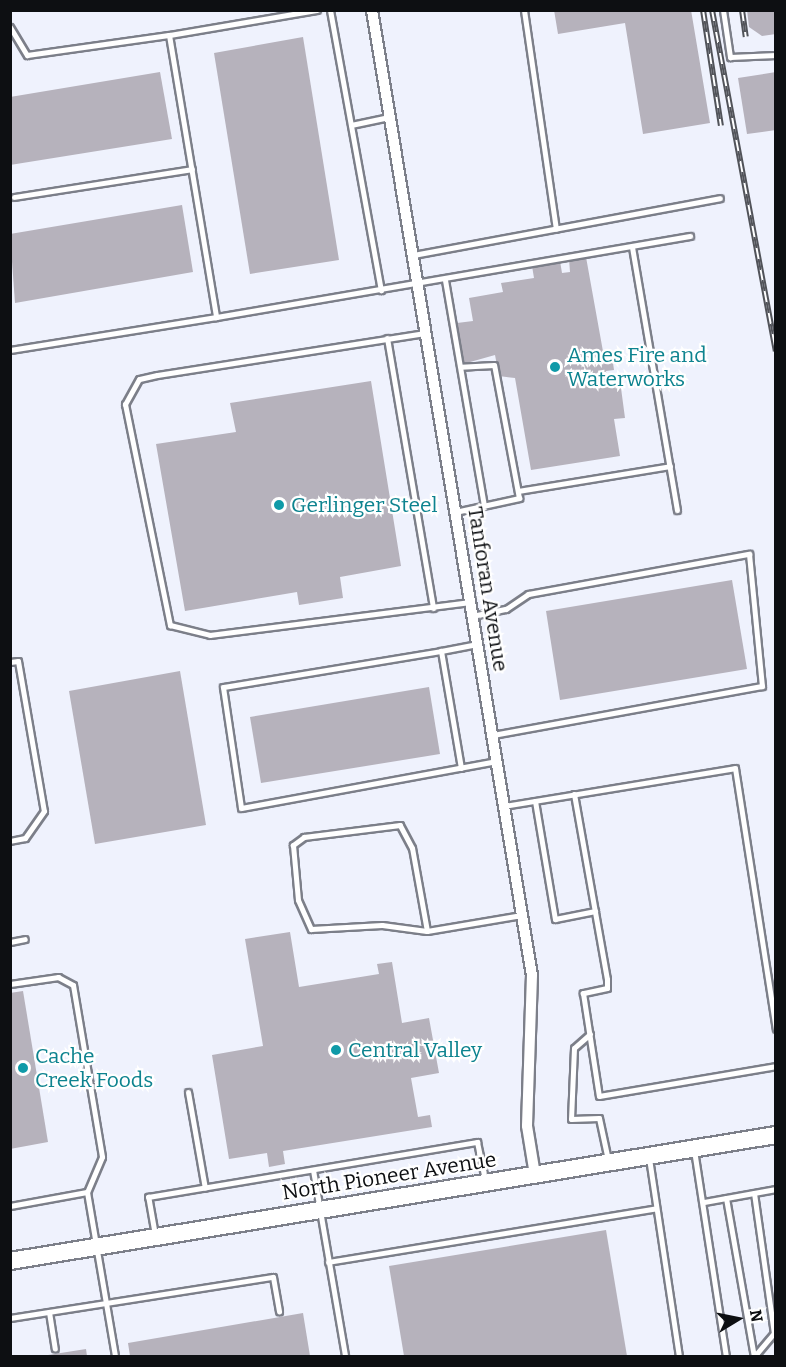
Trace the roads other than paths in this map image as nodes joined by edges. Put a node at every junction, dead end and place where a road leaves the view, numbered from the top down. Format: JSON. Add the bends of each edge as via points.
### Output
{"nodes":[{"id":1,"x":317,"y":10,"type":"edge"},
{"id":2,"x":330,"y":10,"type":"edge"},
{"id":3,"x":372,"y":10,"type":"edge"},
{"id":4,"x":524,"y":10,"type":"edge"},
{"id":5,"x":723,"y":10,"type":"edge"},
{"id":6,"x":10,"y":27,"type":"edge"},
{"id":7,"x":169,"y":35,"type":"junction"},
{"id":8,"x":776,"y":55,"type":"edge"},
{"id":9,"x":390,"y":117,"type":"junction"},
{"id":10,"x":351,"y":125,"type":"junction"},
{"id":11,"x":192,"y":169,"type":"junction"},
{"id":12,"x":14,"y":197,"type":"dead end"},
{"id":13,"x":720,"y":198,"type":"dead end"},
{"id":14,"x":556,"y":229,"type":"junction"},
{"id":15,"x":690,"y":236,"type":"dead end"},
{"id":16,"x":632,"y":247,"type":"junction"},
{"id":17,"x":413,"y":255,"type":"junction"},
{"id":18,"x":445,"y":280,"type":"junction"},
{"id":19,"x":418,"y":285,"type":"junction"},
{"id":20,"x":381,"y":291,"type":"junction"},
{"id":21,"x":216,"y":317,"type":"junction"},
{"id":22,"x":426,"y":333,"type":"junction"},
{"id":23,"x":387,"y":338,"type":"junction"},
{"id":24,"x":10,"y":350,"type":"edge"},
{"id":25,"x":460,"y":367,"type":"junction"},
{"id":26,"x":670,"y":466,"type":"junction"},
{"id":27,"x":518,"y":491,"type":"junction"},
{"id":28,"x":484,"y":504,"type":"junction"},
{"id":29,"x":677,"y":510,"type":"dead end"},
{"id":30,"x":455,"y":512,"type":"junction"},
{"id":31,"x":470,"y":602,"type":"junction"},
{"id":32,"x":433,"y":608,"type":"junction"},
{"id":33,"x":472,"y":616,"type":"junction"},
{"id":34,"x":477,"y":644,"type":"junction"},
{"id":35,"x":441,"y":651,"type":"junction"},
{"id":36,"x":10,"y":662,"type":"edge"},
{"id":37,"x":492,"y":735,"type":"junction"},
{"id":38,"x":496,"y":761,"type":"junction"},
{"id":39,"x":461,"y":768,"type":"junction"},
{"id":40,"x":574,"y":794,"type":"junction"},
{"id":41,"x":535,"y":801,"type":"junction"},
{"id":42,"x":504,"y":806,"type":"junction"},
{"id":43,"x":10,"y":841,"type":"edge"},
{"id":44,"x":595,"y":911,"type":"junction"},
{"id":45,"x":522,"y":915,"type":"junction"},
{"id":46,"x":427,"y":931,"type":"junction"},
{"id":47,"x":25,"y":939,"type":"dead end"},
{"id":48,"x":10,"y":942,"type":"edge"},
{"id":49,"x":10,"y":984,"type":"edge"},
{"id":50,"x":776,"y":1029,"type":"edge"},
{"id":51,"x":590,"y":1034,"type":"junction"},
{"id":52,"x":776,"y":1066,"type":"edge"},
{"id":53,"x":188,"y":1092,"type":"dead end"},
{"id":54,"x":776,"y":1135,"type":"edge"},
{"id":55,"x":694,"y":1148,"type":"junction"},
{"id":56,"x":648,"y":1156,"type":"junction"},
{"id":57,"x":608,"y":1162,"type":"junction"},
{"id":58,"x":313,"y":1170,"type":"junction"},
{"id":59,"x":535,"y":1175,"type":"junction"},
{"id":60,"x":485,"y":1183,"type":"junction"},
{"id":61,"x":205,"y":1188,"type":"junction"},
{"id":62,"x":776,"y":1189,"type":"edge"},
{"id":63,"x":87,"y":1192,"type":"junction"},
{"id":64,"x":754,"y":1193,"type":"junction"},
{"id":65,"x":726,"y":1198,"type":"junction"},
{"id":66,"x":704,"y":1202,"type":"junction"},
{"id":67,"x":10,"y":1206,"type":"edge"},
{"id":68,"x":656,"y":1208,"type":"junction"},
{"id":69,"x":319,"y":1210,"type":"junction"},
{"id":70,"x":155,"y":1237,"type":"junction"},
{"id":71,"x":98,"y":1246,"type":"junction"},
{"id":72,"x":10,"y":1261,"type":"edge"},
{"id":73,"x":328,"y":1262,"type":"junction"},
{"id":74,"x":107,"y":1302,"type":"junction"},
{"id":75,"x":279,"y":1311,"type":"dead end"},
{"id":76,"x":49,"y":1312,"type":"junction"},
{"id":77,"x":10,"y":1318,"type":"edge"},
{"id":78,"x":55,"y":1350,"type":"dead end"},
{"id":79,"x":115,"y":1356,"type":"edge"},
{"id":80,"x":345,"y":1356,"type":"edge"},
{"id":81,"x":679,"y":1356,"type":"edge"},
{"id":82,"x":726,"y":1356,"type":"edge"},
{"id":83,"x":755,"y":1356,"type":"edge"}],
"edges":[{"from":1,"to":7,"type":"lane"},
{"from":2,"to":10,"type":"lane"},
{"from":3,"to":9,"type":"street","name":"Tanforan Avenue"},
{"from":4,"to":14,"type":"lane"},
{"from":5,"to":8,"type":"lane","via":[[730,57]]},
{"from":6,"to":7,"type":"lane","via":[[27,55]]},
{"from":7,"to":11,"type":"lane"},
{"from":9,"to":10,"type":"lane"},
{"from":9,"to":17,"type":"street","name":"Tanforan Avenue"},
{"from":10,"to":20,"type":"lane"},
{"from":11,"to":12,"type":"lane"},
{"from":11,"to":21,"type":"lane"},
{"from":13,"to":14,"type":"lane"},
{"from":14,"to":17,"type":"lane"},
{"from":15,"to":16,"type":"lane"},
{"from":16,"to":18,"type":"lane"},
{"from":16,"to":26,"type":"lane"},
{"from":17,"to":19,"type":"street","name":"Tanforan Avenue"},
{"from":18,"to":19,"type":"lane"},
{"from":18,"to":25,"type":"lane"},
{"from":19,"to":20,"type":"lane"},
{"from":19,"to":22,"type":"street","name":"Tanforan Avenue"},
{"from":20,"to":21,"type":"lane"},
{"from":21,"to":24,"type":"lane"},
{"from":22,"to":23,"type":"lane"},
{"from":22,"to":30,"type":"street","name":"Tanforan Avenue"},
{"from":23,"to":32,"type":"lane"},
{"from":23,"to":32,"type":"lane","via":[[139,379],[125,404],[170,625],[210,635]]},
{"from":25,"to":27,"type":"lane","via":[[494,365]]},
{"from":25,"to":28,"type":"lane"},
{"from":26,"to":27,"type":"lane"},
{"from":26,"to":29,"type":"lane"},
{"from":27,"to":28,"type":"lane","via":[[519,498]]},
{"from":28,"to":30,"type":"lane"},
{"from":30,"to":31,"type":"street","name":"Tanforan Avenue"},
{"from":31,"to":32,"type":"lane"},
{"from":31,"to":33,"type":"street","name":"Tanforan Avenue"},
{"from":33,"to":34,"type":"street","name":"Tanforan Avenue"},
{"from":33,"to":37,"type":"lane","via":[[507,609],[528,594],[749,554],[762,686]]},
{"from":34,"to":35,"type":"lane"},
{"from":34,"to":37,"type":"street","name":"Tanforan Avenue"},
{"from":35,"to":39,"type":"lane"},
{"from":35,"to":39,"type":"lane","via":[[223,687],[242,808]]},
{"from":36,"to":43,"type":"lane","via":[[18,661],[44,811],[25,838]]},
{"from":37,"to":38,"type":"street","name":"Tanforan Avenue"},
{"from":38,"to":39,"type":"lane"},
{"from":38,"to":42,"type":"street","name":"Tanforan Avenue"},
{"from":40,"to":41,"type":"lane"},
{"from":40,"to":44,"type":"lane"},
{"from":40,"to":50,"type":"lane","via":[[735,768]]},
{"from":41,"to":42,"type":"lane"},
{"from":41,"to":44,"type":"lane","via":[[555,919]]},
{"from":42,"to":45,"type":"street","name":"Tanforan Avenue"},
{"from":44,"to":51,"type":"lane","via":[[607,988],[583,993]]},
{"from":45,"to":46,"type":"lane"},
{"from":45,"to":59,"type":"street","name":"Tanforan Avenue","via":[[534,995],[527,1103]]},
{"from":46,"to":46,"type":"lane","via":[[382,925],[311,929],[298,900],[293,845],[304,837],[400,825],[412,848]]},
{"from":47,"to":48,"type":"lane"},
{"from":49,"to":63,"type":"lane","via":[[58,977],[73,985],[102,1157]]},
{"from":51,"to":52,"type":"lane","via":[[599,1096]]},
{"from":51,"to":57,"type":"lane","via":[[574,1048],[571,1119],[599,1118]]},
{"from":53,"to":61,"type":"lane"},
{"from":54,"to":55,"type":"street","name":"North Pioneer Avenue"},
{"from":55,"to":56,"type":"street","name":"North Pioneer Avenue"},
{"from":55,"to":66,"type":"lane"},
{"from":56,"to":57,"type":"street","name":"North Pioneer Avenue"},
{"from":56,"to":68,"type":"lane"},
{"from":57,"to":59,"type":"street","name":"North Pioneer Avenue"},
{"from":58,"to":60,"type":"lane","via":[[477,1142]]},
{"from":58,"to":61,"type":"lane"},
{"from":58,"to":69,"type":"lane"},
{"from":59,"to":60,"type":"street","name":"North Pioneer Avenue"},
{"from":60,"to":69,"type":"street","name":"North Pioneer Avenue"},
{"from":61,"to":70,"type":"lane","via":[[148,1197]]},
{"from":62,"to":64,"type":"lane"},
{"from":63,"to":67,"type":"lane"},
{"from":63,"to":71,"type":"lane"},
{"from":64,"to":65,"type":"lane"},
{"from":64,"to":83,"type":"lane","via":[[774,1333]]},
{"from":65,"to":66,"type":"lane"},
{"from":65,"to":83,"type":"lane"},
{"from":66,"to":82,"type":"lane","via":[[704,1231]]},
{"from":68,"to":73,"type":"lane"},
{"from":68,"to":81,"type":"lane"},
{"from":69,"to":70,"type":"street","name":"North Pioneer Avenue"},
{"from":69,"to":73,"type":"lane"},
{"from":70,"to":71,"type":"street","name":"North Pioneer Avenue"},
{"from":71,"to":72,"type":"street","name":"North Pioneer Avenue"},
{"from":71,"to":74,"type":"lane"},
{"from":73,"to":80,"type":"lane"},
{"from":74,"to":75,"type":"lane","via":[[273,1277]]},
{"from":74,"to":76,"type":"lane"},
{"from":74,"to":79,"type":"lane"},
{"from":76,"to":77,"type":"lane"},
{"from":76,"to":78,"type":"lane"}]}
